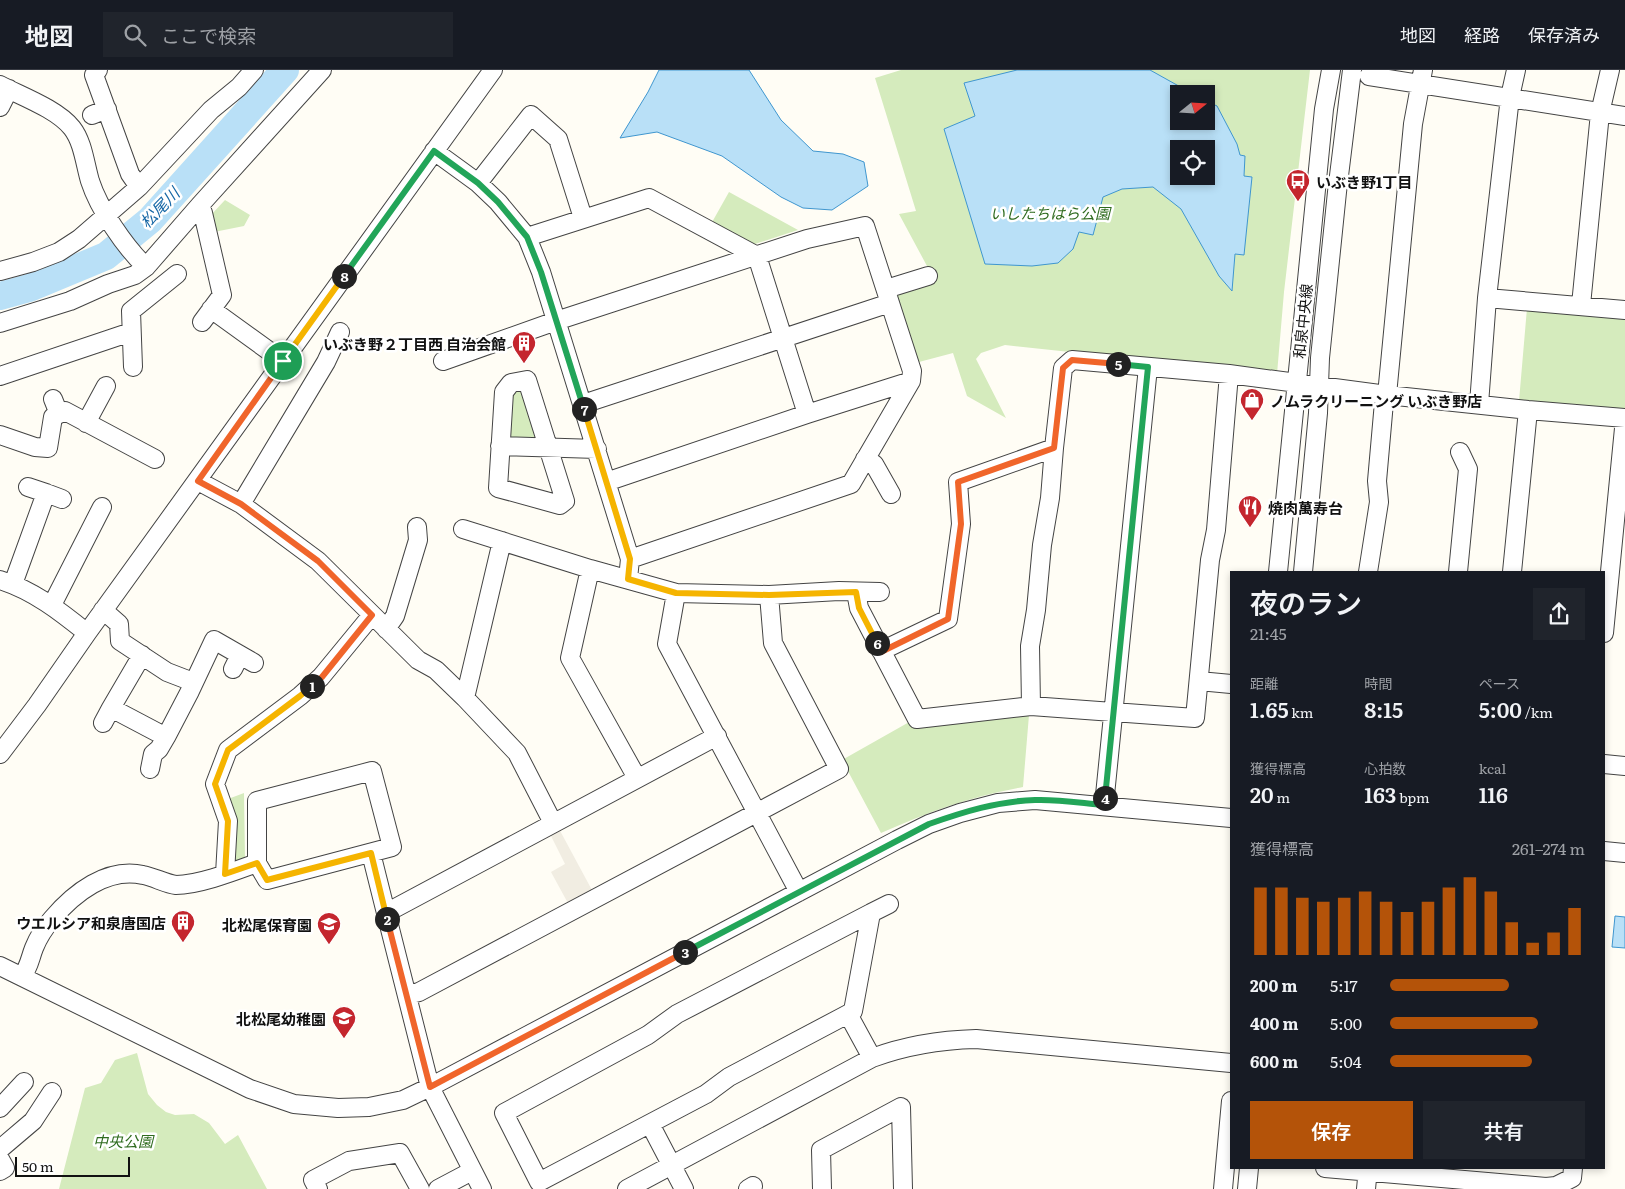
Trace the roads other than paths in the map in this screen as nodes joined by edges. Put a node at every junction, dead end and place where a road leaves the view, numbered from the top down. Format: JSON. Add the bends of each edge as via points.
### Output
{"nodes":[{"id":1,"x":98,"y":70,"type":"edge"},
{"id":2,"x":254,"y":70,"type":"edge"},
{"id":3,"x":322,"y":70,"type":"edge"},
{"id":4,"x":493,"y":70,"type":"edge"},
{"id":5,"x":1331,"y":70,"type":"edge"},
{"id":6,"x":1352,"y":70,"type":"edge"},
{"id":7,"x":1516,"y":70,"type":"edge"},
{"id":8,"x":1610,"y":70,"type":"edge"},
{"id":9,"x":1369,"y":76,"type":"dead end"},
{"id":10,"x":1422,"y":77,"type":"edge"},
{"id":11,"x":5,"y":87,"type":"edge"},
{"id":12,"x":1510,"y":97,"type":"junction"},
{"id":13,"x":0,"y":106,"type":"edge"},
{"id":14,"x":1600,"y":113,"type":"junction"},
{"id":15,"x":1625,"y":116,"type":"edge"},
{"id":16,"x":434,"y":151,"type":"junction"},
{"id":17,"x":478,"y":183,"type":"junction"},
{"id":18,"x":138,"y":187,"type":"junction"},
{"id":19,"x":200,"y":205,"type":"junction"},
{"id":20,"x":107,"y":217,"type":"junction"},
{"id":21,"x":584,"y":218,"type":"junction"},
{"id":22,"x":527,"y":237,"type":"junction"},
{"id":23,"x":756,"y":256,"type":"junction"},
{"id":24,"x":144,"y":265,"type":"junction"},
{"id":25,"x":0,"y":272,"type":"edge"},
{"id":26,"x":177,"y":274,"type":"dead end"},
{"id":27,"x":928,"y":276,"type":"dead end"},
{"id":28,"x":888,"y":296,"type":"junction"},
{"id":29,"x":1487,"y":298,"type":"junction"},
{"id":30,"x":1581,"y":305,"type":"junction"},
{"id":31,"x":1625,"y":310,"type":"edge"},
{"id":32,"x":556,"y":321,"type":"junction"},
{"id":33,"x":0,"y":323,"type":"edge"},
{"id":34,"x":131,"y":332,"type":"junction"},
{"id":35,"x":340,"y":332,"type":"dead end"},
{"id":36,"x":783,"y":338,"type":"junction"},
{"id":37,"x":283,"y":361,"type":"junction"},
{"id":38,"x":443,"y":361,"type":"dead end"},
{"id":39,"x":133,"y":367,"type":"dead end"},
{"id":40,"x":1148,"y":367,"type":"junction"},
{"id":41,"x":1229,"y":374,"type":"junction"},
{"id":42,"x":0,"y":376,"type":"edge"},
{"id":43,"x":27,"y":379,"type":"dead end"},
{"id":44,"x":910,"y":381,"type":"junction"},
{"id":45,"x":1296,"y":383,"type":"junction"},
{"id":46,"x":106,"y":386,"type":"dead end"},
{"id":47,"x":1319,"y":386,"type":"junction"},
{"id":48,"x":0,"y":389,"type":"edge"},
{"id":49,"x":1387,"y":395,"type":"junction"},
{"id":50,"x":583,"y":404,"type":"junction"},
{"id":51,"x":1479,"y":404,"type":"junction"},
{"id":52,"x":1528,"y":410,"type":"junction"},
{"id":53,"x":807,"y":414,"type":"junction"},
{"id":54,"x":1625,"y":418,"type":"edge"},
{"id":55,"x":86,"y":423,"type":"junction"},
{"id":56,"x":2,"y":440,"type":"edge"},
{"id":57,"x":500,"y":446,"type":"junction"},
{"id":58,"x":548,"y":447,"type":"junction"},
{"id":59,"x":1054,"y":448,"type":"junction"},
{"id":60,"x":597,"y":449,"type":"junction"},
{"id":61,"x":1460,"y":452,"type":"dead end"},
{"id":62,"x":865,"y":459,"type":"junction"},
{"id":63,"x":156,"y":460,"type":"dead end"},
{"id":64,"x":198,"y":481,"type":"junction"},
{"id":65,"x":606,"y":482,"type":"junction"},
{"id":66,"x":28,"y":487,"type":"dead end"},
{"id":67,"x":891,"y":494,"type":"dead end"},
{"id":68,"x":241,"y":504,"type":"junction"},
{"id":69,"x":102,"y":507,"type":"dead end"},
{"id":70,"x":417,"y":527,"type":"dead end"},
{"id":71,"x":463,"y":528,"type":"dead end"},
{"id":72,"x":502,"y":541,"type":"junction"},
{"id":73,"x":630,"y":559,"type":"junction"},
{"id":74,"x":590,"y":568,"type":"junction"},
{"id":75,"x":1278,"y":571,"type":"edge"},
{"id":76,"x":1303,"y":571,"type":"edge"},
{"id":77,"x":1368,"y":571,"type":"edge"},
{"id":78,"x":1458,"y":571,"type":"edge"},
{"id":79,"x":1512,"y":571,"type":"edge"},
{"id":80,"x":628,"y":579,"type":"junction"},
{"id":81,"x":6,"y":582,"type":"edge"},
{"id":82,"x":856,"y":592,"type":"junction"},
{"id":83,"x":880,"y":592,"type":"dead end"},
{"id":84,"x":676,"y":593,"type":"junction"},
{"id":85,"x":769,"y":595,"type":"junction"},
{"id":86,"x":52,"y":605,"type":"junction"},
{"id":87,"x":103,"y":610,"type":"junction"},
{"id":88,"x":372,"y":615,"type":"junction"},
{"id":89,"x":1605,"y":623,"type":"edge"},
{"id":90,"x":386,"y":629,"type":"junction"},
{"id":91,"x":87,"y":633,"type":"junction"},
{"id":92,"x":881,"y":652,"type":"junction"},
{"id":93,"x":142,"y":655,"type":"junction"},
{"id":94,"x":242,"y":663,"type":"dead end"},
{"id":95,"x":1199,"y":681,"type":"junction"},
{"id":96,"x":193,"y":682,"type":"junction"},
{"id":97,"x":1230,"y":684,"type":"edge"},
{"id":98,"x":465,"y":698,"type":"junction"},
{"id":99,"x":1031,"y":706,"type":"junction"},
{"id":100,"x":1114,"y":712,"type":"junction"},
{"id":101,"x":717,"y":736,"type":"junction"},
{"id":102,"x":166,"y":737,"type":"junction"},
{"id":103,"x":3,"y":744,"type":"edge"},
{"id":104,"x":1605,"y":764,"type":"edge"},
{"id":105,"x":1625,"y":766,"type":"edge"},
{"id":106,"x":150,"y":769,"type":"dead end"},
{"id":107,"x":637,"y":778,"type":"junction"},
{"id":108,"x":1104,"y":805,"type":"junction"},
{"id":109,"x":758,"y":812,"type":"junction"},
{"id":110,"x":1230,"y":818,"type":"edge"},
{"id":111,"x":553,"y":823,"type":"junction"},
{"id":112,"x":1605,"y":851,"type":"edge"},
{"id":113,"x":371,"y":853,"type":"junction"},
{"id":114,"x":1625,"y":853,"type":"edge"},
{"id":115,"x":257,"y":863,"type":"junction"},
{"id":116,"x":225,"y":874,"type":"junction"},
{"id":117,"x":799,"y":892,"type":"junction"},
{"id":118,"x":889,"y":904,"type":"dead end"},
{"id":119,"x":386,"y":913,"type":"junction"},
{"id":120,"x":871,"y":913,"type":"junction"},
{"id":121,"x":0,"y":966,"type":"edge"},
{"id":122,"x":22,"y":976,"type":"junction"},
{"id":123,"x":407,"y":995,"type":"junction"},
{"id":124,"x":848,"y":1014,"type":"junction"},
{"id":125,"x":872,"y":1058,"type":"junction"},
{"id":126,"x":1230,"y":1063,"type":"edge"},
{"id":127,"x":24,"y":1082,"type":"dead end"},
{"id":128,"x":430,"y":1087,"type":"junction"},
{"id":129,"x":52,"y":1092,"type":"dead end"},
{"id":130,"x":0,"y":1108,"type":"edge"},
{"id":131,"x":1230,"y":1112,"type":"edge"},
{"id":132,"x":650,"y":1124,"type":"junction"},
{"id":133,"x":0,"y":1149,"type":"edge"},
{"id":134,"x":0,"y":1159,"type":"edge"},
{"id":135,"x":671,"y":1165,"type":"junction"},
{"id":136,"x":1249,"y":1169,"type":"edge"},
{"id":137,"x":1368,"y":1169,"type":"edge"},
{"id":138,"x":1573,"y":1169,"type":"edge"},
{"id":139,"x":0,"y":1171,"type":"edge"},
{"id":140,"x":472,"y":1171,"type":"junction"},
{"id":141,"x":318,"y":1189,"type":"edge"},
{"id":142,"x":420,"y":1189,"type":"edge"},
{"id":143,"x":438,"y":1189,"type":"edge"},
{"id":144,"x":482,"y":1189,"type":"edge"},
{"id":145,"x":627,"y":1189,"type":"edge"},
{"id":146,"x":684,"y":1189,"type":"edge"},
{"id":147,"x":822,"y":1189,"type":"edge"},
{"id":148,"x":903,"y":1189,"type":"edge"},
{"id":149,"x":1223,"y":1189,"type":"edge"},
{"id":150,"x":1247,"y":1189,"type":"edge"},
{"id":151,"x":1366,"y":1189,"type":"edge"}],
"edges":[{"from":1,"to":18,"type":"street","via":[[94,75],[99,112]]},
{"from":2,"to":18,"type":"street","via":[[210,110]]},
{"from":3,"to":19,"type":"street"},
{"from":4,"to":16,"type":"street"},
{"from":5,"to":45,"type":"street","name":"和泉中央線","via":[[1324,109]]},
{"from":6,"to":47,"type":"street","name":"和泉中央線"},
{"from":7,"to":12,"type":"street"},
{"from":8,"to":14,"type":"street"},
{"from":9,"to":10,"type":"street"},
{"from":10,"to":12,"type":"street"},
{"from":10,"to":49,"type":"street","via":[[1413,124]]},
{"from":11,"to":13,"type":"street"},
{"from":11,"to":20,"type":"street","via":[[56,114],[72,128],[90,182]]},
{"from":12,"to":14,"type":"street"},
{"from":12,"to":29,"type":"street"},
{"from":14,"to":15,"type":"street"},
{"from":14,"to":30,"type":"street"},
{"from":16,"to":17,"type":"street"},
{"from":16,"to":37,"type":"street"},
{"from":17,"to":21,"type":"street","via":[[531,115],[558,139]]},
{"from":17,"to":22,"type":"street"},
{"from":18,"to":20,"type":"street"},
{"from":19,"to":24,"type":"street"},
{"from":19,"to":37,"type":"street","via":[[222,295],[207,315]]},
{"from":20,"to":24,"type":"street"},
{"from":20,"to":25,"type":"street","via":[[59,252]]},
{"from":21,"to":22,"type":"street"},
{"from":21,"to":23,"type":"street","via":[[649,198]]},
{"from":22,"to":32,"type":"street"},
{"from":23,"to":28,"type":"street","via":[[807,239],[865,226]]},
{"from":23,"to":32,"type":"street"},
{"from":23,"to":36,"type":"street"},
{"from":24,"to":33,"type":"street","via":[[135,275],[70,301]]},
{"from":26,"to":34,"type":"street","via":[[131,311]]},
{"from":27,"to":28,"type":"street"},
{"from":28,"to":36,"type":"street"},
{"from":28,"to":44,"type":"street","via":[[912,371]]},
{"from":29,"to":30,"type":"street"},
{"from":29,"to":51,"type":"street"},
{"from":30,"to":31,"type":"street"},
{"from":32,"to":38,"type":"street"},
{"from":32,"to":50,"type":"street"},
{"from":34,"to":39,"type":"street"},
{"from":34,"to":42,"type":"street"},
{"from":35,"to":68,"type":"street","via":[[332,366],[286,442]]},
{"from":36,"to":50,"type":"street"},
{"from":36,"to":53,"type":"street"},
{"from":37,"to":64,"type":"street"},
{"from":40,"to":41,"type":"street"},
{"from":40,"to":59,"type":"street","via":[[1072,360],[1067,364],[1063,368]]},
{"from":40,"to":100,"type":"street"},
{"from":41,"to":45,"type":"street"},
{"from":41,"to":95,"type":"street","via":[[1217,523],[1210,560]]},
{"from":43,"to":48,"type":"street"},
{"from":44,"to":53,"type":"street"},
{"from":44,"to":62,"type":"street"},
{"from":45,"to":47,"type":"street"},
{"from":45,"to":75,"type":"street","name":"和泉中央線"},
{"from":46,"to":55,"type":"street"},
{"from":47,"to":49,"type":"street"},
{"from":47,"to":76,"type":"street","name":"和泉中央線"},
{"from":49,"to":51,"type":"street"},
{"from":49,"to":77,"type":"street","via":[[1378,472],[1379,502]]},
{"from":50,"to":60,"type":"street"},
{"from":51,"to":52,"type":"street"},
{"from":52,"to":54,"type":"street"},
{"from":52,"to":79,"type":"street"},
{"from":53,"to":65,"type":"street"},
{"from":54,"to":89,"type":"street"},
{"from":55,"to":56,"type":"street","via":[[56,407],[48,448]]},
{"from":55,"to":63,"type":"street","via":[[144,443]]},
{"from":57,"to":58,"type":"street"},
{"from":57,"to":58,"type":"street","via":[[504,392],[511,383],[527,380]]},
{"from":57,"to":58,"type":"street","via":[[498,488],[560,504],[565,501]]},
{"from":58,"to":60,"type":"street"},
{"from":59,"to":92,"type":"street","via":[[958,482],[961,524],[948,619]]},
{"from":59,"to":99,"type":"street","via":[[1030,646]]},
{"from":60,"to":65,"type":"street"},
{"from":61,"to":78,"type":"street","via":[[1468,469]]},
{"from":62,"to":67,"type":"street","via":[[874,464]]},
{"from":62,"to":73,"type":"street","via":[[851,484]]},
{"from":64,"to":68,"type":"street"},
{"from":64,"to":87,"type":"street"},
{"from":65,"to":73,"type":"street"},
{"from":66,"to":81,"type":"street","via":[[54,496]]},
{"from":68,"to":88,"type":"street","via":[[318,561]]},
{"from":69,"to":86,"type":"street","via":[[80,533]]},
{"from":70,"to":90,"type":"street","via":[[422,554]]},
{"from":71,"to":72,"type":"street"},
{"from":72,"to":74,"type":"street"},
{"from":72,"to":98,"type":"street"},
{"from":73,"to":80,"type":"street"},
{"from":74,"to":80,"type":"street"},
{"from":74,"to":107,"type":"street","via":[[570,658]]},
{"from":80,"to":84,"type":"street"},
{"from":81,"to":86,"type":"street"},
{"from":82,"to":83,"type":"street"},
{"from":82,"to":85,"type":"street"},
{"from":82,"to":92,"type":"street","via":[[859,608]]},
{"from":84,"to":85,"type":"street"},
{"from":84,"to":101,"type":"street","via":[[667,644]]},
{"from":85,"to":109,"type":"street","via":[[773,643],[839,769]]},
{"from":86,"to":91,"type":"street"},
{"from":87,"to":91,"type":"street"},
{"from":87,"to":93,"type":"street","via":[[119,624],[120,641]]},
{"from":88,"to":90,"type":"street"},
{"from":88,"to":116,"type":"street","via":[[322,677],[228,750],[215,784],[228,821]]},
{"from":90,"to":98,"type":"street"},
{"from":91,"to":103,"type":"street","via":[[37,705]]},
{"from":92,"to":99,"type":"street","via":[[917,719]]},
{"from":93,"to":96,"type":"street","via":[[167,672]]},
{"from":93,"to":102,"type":"street","via":[[107,716]]},
{"from":94,"to":96,"type":"street","via":[[217,634]]},
{"from":95,"to":97,"type":"street"},
{"from":95,"to":100,"type":"street","via":[[1196,718]]},
{"from":96,"to":102,"type":"street"},
{"from":98,"to":111,"type":"street","via":[[517,753]]},
{"from":99,"to":100,"type":"street"},
{"from":100,"to":108,"type":"street"},
{"from":101,"to":107,"type":"street"},
{"from":101,"to":109,"type":"street"},
{"from":102,"to":106,"type":"street","via":[[153,754]]},
{"from":104,"to":105,"type":"street"},
{"from":107,"to":111,"type":"street"},
{"from":108,"to":110,"type":"street"},
{"from":108,"to":117,"type":"street","via":[[1035,800],[960,813],[929,824]]},
{"from":109,"to":117,"type":"street"},
{"from":109,"to":123,"type":"street","via":[[420,992]]},
{"from":111,"to":119,"type":"street"},
{"from":112,"to":114,"type":"street"},
{"from":113,"to":115,"type":"street","via":[[267,880]]},
{"from":113,"to":115,"type":"street","via":[[392,847],[372,771],[257,801]]},
{"from":113,"to":119,"type":"street"},
{"from":115,"to":116,"type":"street"},
{"from":116,"to":122,"type":"street","via":[[174,885],[125,873],[92,883],[52,920],[34,947]]},
{"from":117,"to":128,"type":"street"},
{"from":118,"to":120,"type":"street"},
{"from":119,"to":123,"type":"street"},
{"from":120,"to":124,"type":"street","via":[[853,1012]]},
{"from":120,"to":132,"type":"street","via":[[676,1014],[648,1035],[504,1113],[539,1182]]},
{"from":121,"to":122,"type":"street"},
{"from":122,"to":128,"type":"street","via":[[250,1089],[294,1104],[369,1107],[403,1100]]},
{"from":123,"to":128,"type":"street"},
{"from":124,"to":125,"type":"street"},
{"from":124,"to":132,"type":"street","via":[[729,1076],[706,1094]]},
{"from":125,"to":126,"type":"street","via":[[919,1044],[976,1039]]},
{"from":125,"to":135,"type":"street"},
{"from":127,"to":130,"type":"street"},
{"from":128,"to":140,"type":"street"},
{"from":129,"to":133,"type":"street","via":[[33,1121]]},
{"from":131,"to":149,"type":"street"},
{"from":132,"to":135,"type":"street"},
{"from":134,"to":139,"type":"street","via":[[5,1168]]},
{"from":135,"to":145,"type":"street"},
{"from":135,"to":146,"type":"street"},
{"from":136,"to":150,"type":"street"},
{"from":137,"to":138,"type":"street","via":[[1546,1187],[1572,1178]]},
{"from":137,"to":151,"type":"street"},
{"from":140,"to":143,"type":"street"},
{"from":140,"to":144,"type":"street"},
{"from":141,"to":142,"type":"street","via":[[314,1180],[349,1161],[400,1153]]},
{"from":147,"to":148,"type":"street","via":[[821,1150],[901,1107]]}]}
